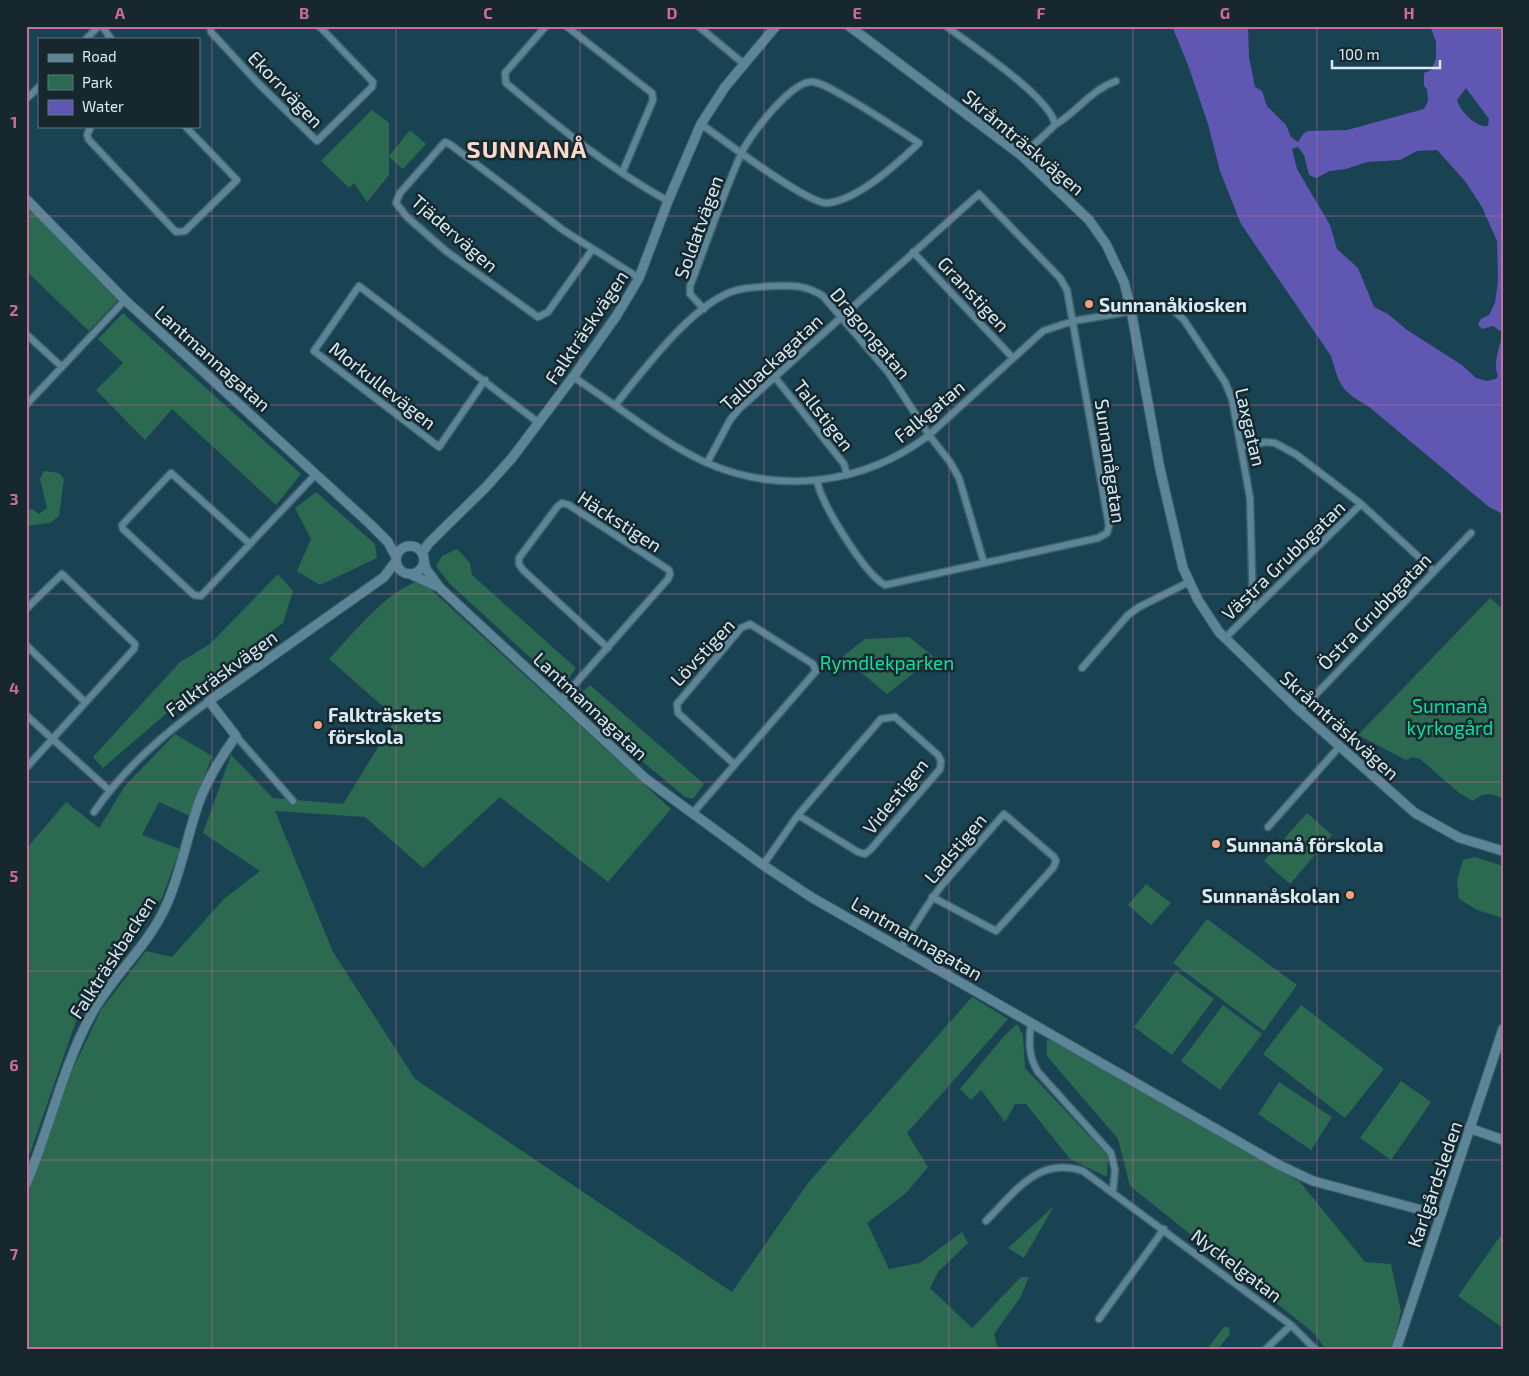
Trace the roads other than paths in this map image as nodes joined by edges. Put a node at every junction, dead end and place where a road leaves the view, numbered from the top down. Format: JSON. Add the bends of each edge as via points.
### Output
{"nodes":[{"id":1,"x":101,"y":26,"type":"edge"},
{"id":2,"x":210,"y":26,"type":"edge"},
{"id":3,"x":319,"y":26,"type":"edge"},
{"id":4,"x":546,"y":26,"type":"edge"},
{"id":5,"x":566,"y":26,"type":"edge"},
{"id":6,"x":698,"y":26,"type":"edge"},
{"id":7,"x":776,"y":26,"type":"edge"},
{"id":8,"x":849,"y":26,"type":"edge"},
{"id":9,"x":946,"y":26,"type":"edge"},
{"id":10,"x":87,"y":38,"type":"edge"},
{"id":11,"x":110,"y":38,"type":"edge"},
{"id":12,"x":744,"y":64,"type":"junction"},
{"id":13,"x":1116,"y":81,"type":"dead end"},
{"id":14,"x":38,"y":88,"type":"edge"},
{"id":15,"x":26,"y":99,"type":"edge"},
{"id":16,"x":701,"y":124,"type":"junction"},
{"id":17,"x":1055,"y":125,"type":"junction"},
{"id":18,"x":90,"y":128,"type":"edge"},
{"id":19,"x":187,"y":128,"type":"edge"},
{"id":20,"x":742,"y":152,"type":"junction"},
{"id":21,"x":1022,"y":156,"type":"junction"},
{"id":22,"x":622,"y":173,"type":"junction"},
{"id":23,"x":979,"y":194,"type":"joint"},
{"id":24,"x":26,"y":199,"type":"edge"},
{"id":25,"x":668,"y":202,"type":"junction"},
{"id":26,"x":592,"y":250,"type":"junction"},
{"id":27,"x":913,"y":252,"type":"junction"},
{"id":28,"x":639,"y":278,"type":"junction"},
{"id":29,"x":125,"y":300,"type":"junction"},
{"id":30,"x":704,"y":309,"type":"junction"},
{"id":31,"x":1132,"y":310,"type":"junction"},
{"id":32,"x":841,"y":317,"type":"junction"},
{"id":33,"x":1073,"y":321,"type":"junction"},
{"id":34,"x":26,"y":334,"type":"edge"},
{"id":35,"x":1012,"y":357,"type":"junction"},
{"id":36,"x":62,"y":367,"type":"junction"},
{"id":37,"x":774,"y":376,"type":"junction"},
{"id":38,"x":574,"y":377,"type":"junction"},
{"id":39,"x":485,"y":380,"type":"junction"},
{"id":40,"x":616,"y":404,"type":"junction"},
{"id":41,"x":26,"y":405,"type":"edge"},
{"id":42,"x":539,"y":423,"type":"junction"},
{"id":43,"x":929,"y":435,"type":"junction"},
{"id":44,"x":1242,"y":447,"type":"junction"},
{"id":45,"x":707,"y":463,"type":"junction"},
{"id":46,"x":315,"y":475,"type":"junction"},
{"id":47,"x":847,"y":476,"type":"junction"},
{"id":48,"x":817,"y":481,"type":"junction"},
{"id":49,"x":1361,"y":504,"type":"junction"},
{"id":50,"x":1471,"y":533,"type":"dead end"},
{"id":51,"x":382,"y":536,"type":"junction"},
{"id":52,"x":249,"y":543,"type":"junction"},
{"id":53,"x":417,"y":552,"type":"junction"},
{"id":54,"x":396,"y":559,"type":"junction"},
{"id":55,"x":984,"y":564,"type":"junction"},
{"id":56,"x":1434,"y":570,"type":"junction"},
{"id":57,"x":406,"y":573,"type":"junction"},
{"id":58,"x":384,"y":577,"type":"junction"},
{"id":59,"x":1189,"y":582,"type":"junction"},
{"id":60,"x":440,"y":588,"type":"junction"},
{"id":61,"x":26,"y":609,"type":"edge"},
{"id":62,"x":1253,"y":610,"type":"junction"},
{"id":63,"x":1225,"y":638,"type":"junction"},
{"id":64,"x":26,"y":645,"type":"edge"},
{"id":65,"x":608,"y":648,"type":"junction"},
{"id":66,"x":1082,"y":668,"type":"dead end"},
{"id":67,"x":209,"y":701,"type":"junction"},
{"id":68,"x":560,"y":701,"type":"junction"},
{"id":69,"x":85,"y":702,"type":"junction"},
{"id":70,"x":1300,"y":711,"type":"junction"},
{"id":71,"x":26,"y":715,"type":"edge"},
{"id":72,"x":236,"y":736,"type":"junction"},
{"id":73,"x":53,"y":740,"type":"junction"},
{"id":74,"x":1340,"y":746,"type":"junction"},
{"id":75,"x":734,"y":764,"type":"junction"},
{"id":76,"x":26,"y":768,"type":"edge"},
{"id":77,"x":109,"y":790,"type":"junction"},
{"id":78,"x":293,"y":801,"type":"dead end"},
{"id":79,"x":94,"y":812,"type":"dead end"},
{"id":80,"x":692,"y":814,"type":"junction"},
{"id":81,"x":798,"y":814,"type":"junction"},
{"id":82,"x":1268,"y":828,"type":"dead end"},
{"id":83,"x":1503,"y":851,"type":"edge"},
{"id":84,"x":763,"y":866,"type":"junction"},
{"id":85,"x":932,"y":898,"type":"junction"},
{"id":86,"x":901,"y":948,"type":"junction"},
{"id":87,"x":1031,"y":1023,"type":"junction"},
{"id":88,"x":1503,"y":1029,"type":"edge"},
{"id":89,"x":1470,"y":1128,"type":"junction"},
{"id":90,"x":1503,"y":1140,"type":"edge"},
{"id":91,"x":26,"y":1184,"type":"edge"},
{"id":92,"x":1113,"y":1190,"type":"junction"},
{"id":93,"x":1440,"y":1215,"type":"junction"},
{"id":94,"x":986,"y":1221,"type":"dead end"},
{"id":95,"x":1164,"y":1229,"type":"junction"},
{"id":96,"x":1099,"y":1319,"type":"dead end"},
{"id":97,"x":1291,"y":1325,"type":"junction"},
{"id":98,"x":1265,"y":1350,"type":"edge"},
{"id":99,"x":1316,"y":1350,"type":"edge"},
{"id":100,"x":1396,"y":1350,"type":"edge"}],
"edges":[{"from":1,"to":10,"type":"street"},
{"from":1,"to":11,"type":"street"},
{"from":2,"to":3,"type":"street","name":"Ekorrvägen","via":[[211,32],[258,83],[317,141],[372,87],[373,82]]},
{"from":4,"to":22,"type":"street","via":[[504,73],[506,83],[556,125]]},
{"from":5,"to":22,"type":"street","via":[[652,94]]},
{"from":6,"to":12,"type":"street"},
{"from":7,"to":12,"type":"street","name":"Falkträskvägen"},
{"from":8,"to":21,"type":"street","name":"Skråmträskvägen"},
{"from":9,"to":17,"type":"street","via":[[1015,77],[1046,108]]},
{"from":12,"to":16,"type":"street","name":"Falkträskvägen"},
{"from":13,"to":17,"type":"street","via":[[1104,85]]},
{"from":14,"to":15,"type":"street"},
{"from":16,"to":20,"type":"street"},
{"from":16,"to":25,"type":"street","name":"Falkträskvägen"},
{"from":17,"to":21,"type":"street"},
{"from":18,"to":19,"type":"street","via":[[89,140],[176,232],[181,232],[237,180]]},
{"from":20,"to":20,"type":"street","name":"Soldatvägen","via":[[801,192],[825,203],[839,200],[883,176],[919,144],[864,107],[814,82],[805,82],[784,99]]},
{"from":20,"to":30,"type":"street","name":"Soldatvägen","via":[[690,286],[690,294]]},
{"from":21,"to":31,"type":"street","name":"Skråmträskvägen","via":[[1089,220],[1124,282]]},
{"from":22,"to":25,"type":"street"},
{"from":23,"to":27,"type":"street","name":"Tallbackagatan"},
{"from":23,"to":33,"type":"street","name":"Sunnanågatan","via":[[1060,278],[1067,290]]},
{"from":24,"to":29,"type":"street","name":"Lantmannagatan"},
{"from":25,"to":28,"type":"street","name":"Falkträskvägen"},
{"from":26,"to":26,"type":"street","name":"Tjädervägen","via":[[445,142],[400,193],[396,203],[446,251],[538,317],[548,312]]},
{"from":26,"to":28,"type":"street","name":"Tjädervägen"},
{"from":27,"to":32,"type":"street","name":"Tallbackagatan"},
{"from":27,"to":35,"type":"street","name":"Granstigen"},
{"from":28,"to":38,"type":"street","name":"Falkträskvägen"},
{"from":29,"to":36,"type":"street"},
{"from":29,"to":46,"type":"street","name":"Lantmannagatan"},
{"from":30,"to":32,"type":"street","name":"Dragongatan","via":[[739,289],[792,285],[804,286],[823,296]]},
{"from":30,"to":40,"type":"street","name":"Dragongatan","via":[[664,345]]},
{"from":31,"to":33,"type":"street","name":"Falkgatan"},
{"from":31,"to":44,"type":"street","name":"Laxgatan","via":[[1164,306],[1184,320],[1225,382]]},
{"from":31,"to":59,"type":"street","name":"Skråmträskvägen","via":[[1167,503],[1182,568]]},
{"from":32,"to":37,"type":"street","name":"Tallbackagatan"},
{"from":32,"to":43,"type":"street","name":"Dragongatan","via":[[888,372]]},
{"from":33,"to":35,"type":"street","name":"Falkgatan","via":[[1043,331]]},
{"from":33,"to":55,"type":"street","name":"Sunnanågatan","via":[[1109,526],[1107,533],[1098,538]]},
{"from":34,"to":36,"type":"street"},
{"from":35,"to":43,"type":"street","name":"Falkgatan"},
{"from":36,"to":41,"type":"street"},
{"from":37,"to":45,"type":"street","name":"Tallbackagatan","via":[[730,420]]},
{"from":37,"to":47,"type":"street","name":"Tallstigen","via":[[844,464]]},
{"from":38,"to":40,"type":"street","name":"Falkgatan"},
{"from":38,"to":42,"type":"street","name":"Falkträskvägen"},
{"from":39,"to":39,"type":"street","name":"Morkullevägen","via":[[359,286],[314,350],[439,447]]},
{"from":39,"to":42,"type":"street","name":"Morkullevägen"},
{"from":40,"to":45,"type":"street","name":"Falkgatan","via":[[677,447]]},
{"from":42,"to":53,"type":"street","name":"Falkträskvägen","via":[[486,487]]},
{"from":43,"to":47,"type":"street","name":"Falkgatan","via":[[894,458]]},
{"from":43,"to":55,"type":"street","name":"Dragongatan","via":[[959,478]]},
{"from":44,"to":49,"type":"street","via":[[1266,442],[1280,445]]},
{"from":44,"to":62,"type":"street","name":"Laxgatan","via":[[1250,498]]},
{"from":45,"to":48,"type":"street","name":"Falkgatan","via":[[782,482]]},
{"from":46,"to":51,"type":"street","name":"Lantmannagatan"},
{"from":46,"to":52,"type":"street"},
{"from":47,"to":48,"type":"street","name":"Falkgatan"},
{"from":48,"to":55,"type":"street","name":"Sunnanågatan","via":[[820,494],[838,525],[867,567],[885,585]]},
{"from":49,"to":56,"type":"street"},
{"from":49,"to":62,"type":"street","name":"Västra Grubbgatan"},
{"from":50,"to":56,"type":"street","name":"Östra Grubbgatan"},
{"from":51,"to":53,"type":"street","name":"Lantmannagatan"},
{"from":51,"to":54,"type":"street","name":"Lantmannagatan","via":[[394,550]]},
{"from":52,"to":52,"type":"street","via":[[172,473],[122,525],[194,595],[201,596]]},
{"from":53,"to":54,"type":"street","via":[[400,550]]},
{"from":53,"to":57,"type":"street","via":[[420,569]]},
{"from":53,"to":60,"type":"street","name":"Lantmannagatan"},
{"from":54,"to":57,"type":"street","name":"Lantmannagatan"},
{"from":54,"to":58,"type":"street"},
{"from":56,"to":70,"type":"street","name":"Östra Grubbgatan"},
{"from":57,"to":58,"type":"street"},
{"from":57,"to":60,"type":"street","name":"Lantmannagatan"},
{"from":58,"to":67,"type":"street","name":"Falkträskvägen"},
{"from":59,"to":63,"type":"street","name":"Skråmträskvägen"},
{"from":59,"to":66,"type":"street","via":[[1128,615]]},
{"from":60,"to":68,"type":"street","name":"Lantmannagatan"},
{"from":61,"to":69,"type":"street","via":[[62,574],[135,644],[134,649]]},
{"from":62,"to":63,"type":"street","name":"Västra Grubbgatan"},
{"from":63,"to":70,"type":"street","name":"Skråmträskvägen"},
{"from":64,"to":69,"type":"street"},
{"from":65,"to":65,"type":"street","name":"Häckstigen","via":[[670,574],[562,503],[520,558],[519,564]]},
{"from":65,"to":68,"type":"street","name":"Häckstigen"},
{"from":67,"to":72,"type":"street"},
{"from":67,"to":77,"type":"street","name":"Falkträskvägen","via":[[150,747]]},
{"from":68,"to":80,"type":"street","name":"Lantmannagatan","via":[[646,779]]},
{"from":69,"to":73,"type":"street"},
{"from":70,"to":74,"type":"street","name":"Skråmträskvägen"},
{"from":71,"to":73,"type":"street"},
{"from":72,"to":78,"type":"street"},
{"from":72,"to":91,"type":"street","name":"Falkträskbacken","via":[[214,769],[199,802],[165,909],[152,932],[113,980],[90,1016],[62,1081]]},
{"from":73,"to":76,"type":"street"},
{"from":73,"to":77,"type":"street"},
{"from":74,"to":82,"type":"street"},
{"from":74,"to":83,"type":"street","name":"Skråmträskvägen","via":[[1415,813],[1460,838]]},
{"from":75,"to":75,"type":"street","name":"Lövstigen","via":[[816,671],[813,664],[750,624],[741,628],[677,704],[678,713]]},
{"from":75,"to":80,"type":"street","name":"Lövstigen"},
{"from":77,"to":79,"type":"street","name":"Falkträskvägen"},
{"from":80,"to":84,"type":"street","name":"Lantmannagatan"},
{"from":81,"to":81,"type":"street","name":"Videstigen","via":[[880,719],[895,717],[941,761],[940,769],[865,854]]},
{"from":81,"to":84,"type":"street","name":"Videstigen"},
{"from":84,"to":86,"type":"street","name":"Lantmannagatan"},
{"from":85,"to":85,"type":"street","name":"Ladstigen","via":[[1004,814],[1054,856],[1056,862],[996,931]]},
{"from":85,"to":86,"type":"street","name":"Ladstigen"},
{"from":86,"to":87,"type":"street","name":"Lantmannagatan"},
{"from":87,"to":92,"type":"street","via":[[1032,1062],[1111,1153],[1115,1170]]},
{"from":87,"to":93,"type":"street","name":"Lantmannagatan","via":[[1312,1181]]},
{"from":88,"to":89,"type":"street","name":"Karlgårdsleden"},
{"from":89,"to":90,"type":"street"},
{"from":89,"to":93,"type":"street","name":"Karlgårdsleden"},
{"from":92,"to":94,"type":"street","name":"Nyckelgatan","via":[[1083,1170],[1068,1166],[1048,1168],[1028,1179]]},
{"from":92,"to":95,"type":"street","name":"Nyckelgatan"},
{"from":93,"to":100,"type":"street","name":"Karlgårdsleden"},
{"from":95,"to":96,"type":"street","name":"Nyckelgatan"},
{"from":95,"to":97,"type":"street","name":"Nyckelgatan"},
{"from":97,"to":98,"type":"street","name":"Nyckelgatan"},
{"from":97,"to":99,"type":"street","name":"Nyckelgatan"}]}
